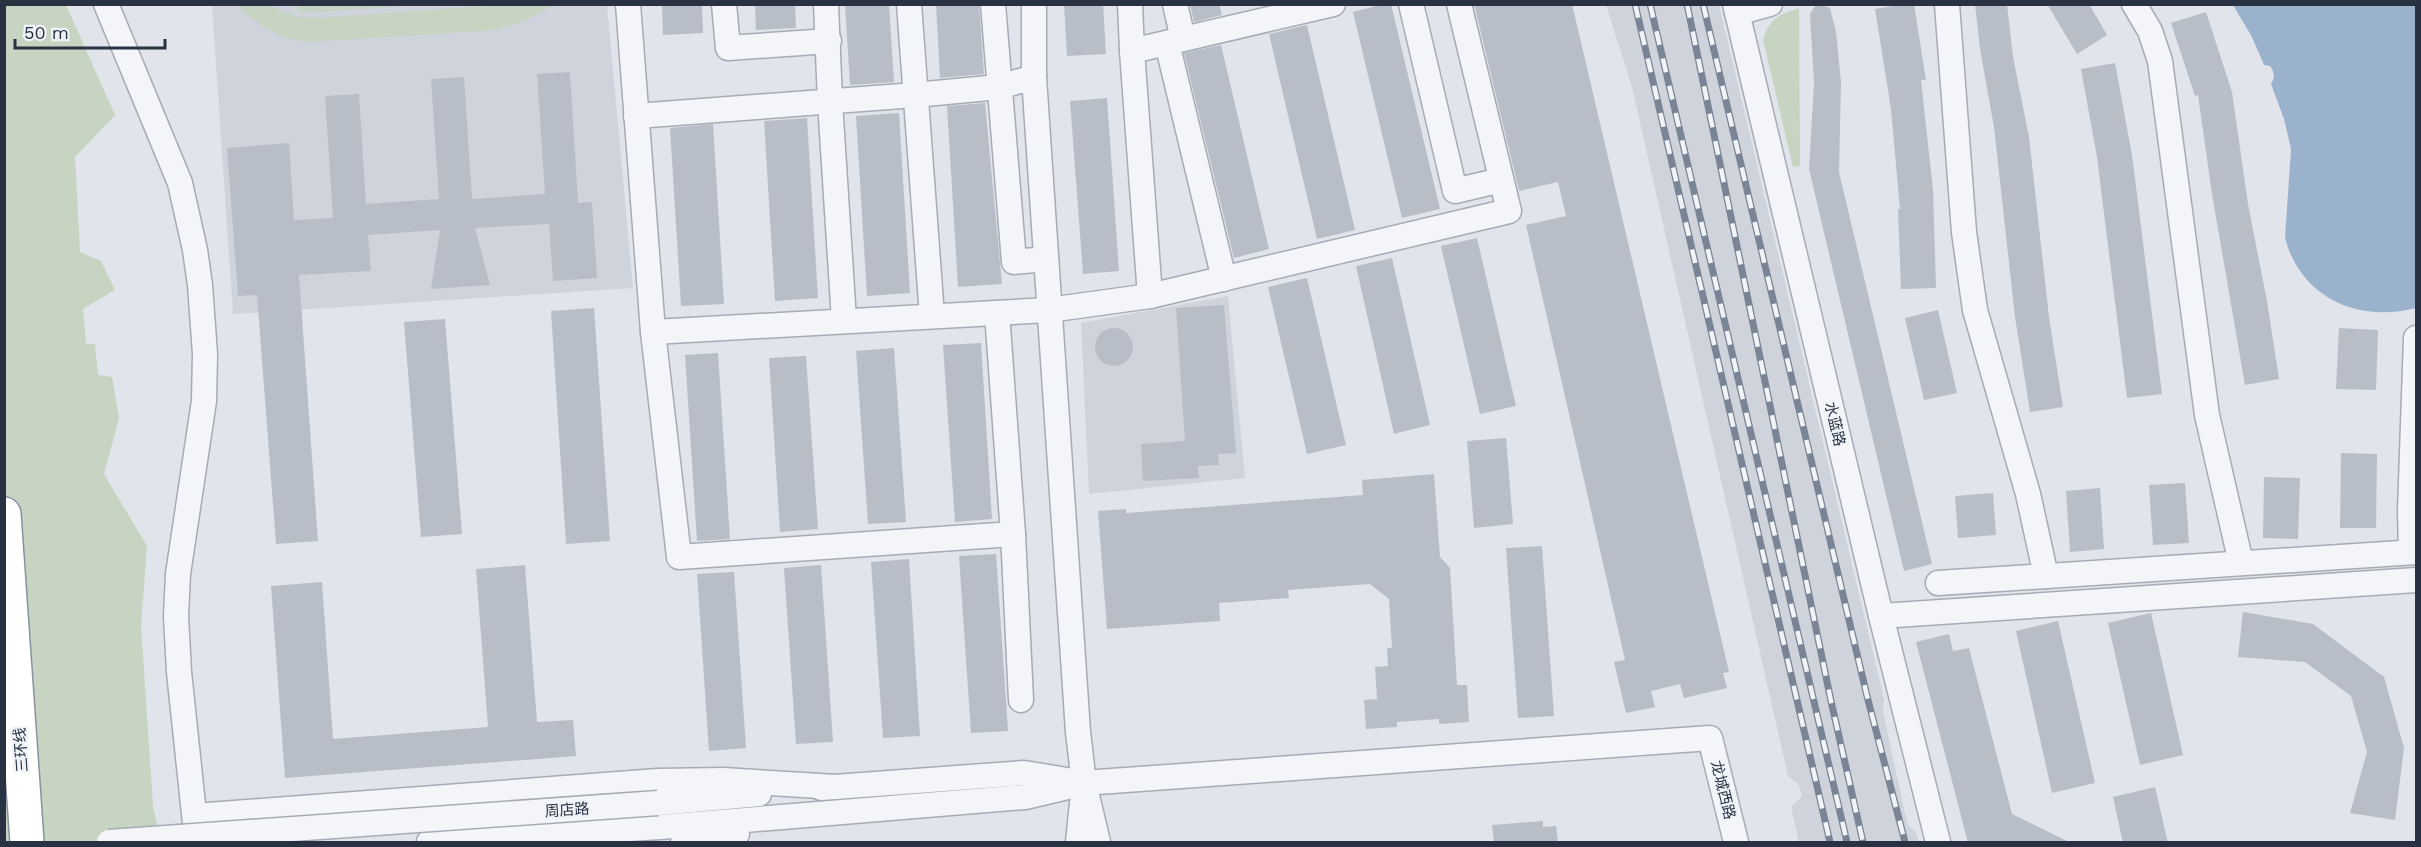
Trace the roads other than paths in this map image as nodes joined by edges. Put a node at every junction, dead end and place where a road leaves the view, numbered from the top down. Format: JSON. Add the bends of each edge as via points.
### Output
{"nodes":[{"id":1,"x":106,"y":4,"type":"edge"},
{"id":2,"x":628,"y":4,"type":"edge"},
{"id":3,"x":724,"y":4,"type":"edge"},
{"id":4,"x":826,"y":4,"type":"edge"},
{"id":5,"x":909,"y":4,"type":"edge"},
{"id":6,"x":993,"y":4,"type":"edge"},
{"id":7,"x":1034,"y":4,"type":"edge"},
{"id":8,"x":1130,"y":4,"type":"edge"},
{"id":9,"x":1175,"y":4,"type":"edge"},
{"id":10,"x":1333,"y":4,"type":"edge"},
{"id":11,"x":1412,"y":4,"type":"edge"},
{"id":12,"x":1459,"y":4,"type":"edge"},
{"id":13,"x":1770,"y":4,"type":"edge"},
{"id":14,"x":1947,"y":4,"type":"edge"},
{"id":15,"x":2134,"y":4,"type":"edge"},
{"id":16,"x":1736,"y":9,"type":"edge"},
{"id":17,"x":829,"y":41,"type":"junction"},
{"id":18,"x":1175,"y":41,"type":"junction"},
{"id":19,"x":1132,"y":51,"type":"junction"},
{"id":20,"x":1034,"y":77,"type":"junction"},
{"id":21,"x":999,"y":87,"type":"junction"},
{"id":22,"x":915,"y":95,"type":"junction"},
{"id":23,"x":830,"y":102,"type":"junction"},
{"id":24,"x":636,"y":116,"type":"junction"},
{"id":25,"x":1501,"y":180,"type":"junction"},
{"id":26,"x":1046,"y":259,"type":"junction"},
{"id":27,"x":1224,"y":279,"type":"junction"},
{"id":28,"x":1150,"y":296,"type":"junction"},
{"id":29,"x":1049,"y":310,"type":"junction"},
{"id":30,"x":997,"y":313,"type":"junction"},
{"id":31,"x":932,"y":316,"type":"junction"},
{"id":32,"x":844,"y":320,"type":"junction"},
{"id":33,"x":653,"y":332,"type":"junction"},
{"id":34,"x":2416,"y":338,"type":"edge"},
{"id":35,"x":4,"y":514,"type":"edge"},
{"id":36,"x":1012,"y":534,"type":"junction"},
{"id":37,"x":2414,"y":552,"type":"edge"},
{"id":38,"x":2241,"y":563,"type":"junction"},
{"id":39,"x":2046,"y":576,"type":"junction"},
{"id":40,"x":2416,"y":580,"type":"edge"},
{"id":41,"x":1938,"y":583,"type":"dead end"},
{"id":42,"x":1881,"y":616,"type":"junction"},
{"id":43,"x":1021,"y":700,"type":"dead end"},
{"id":44,"x":1084,"y":783,"type":"junction"},
{"id":45,"x":1025,"y":785,"type":"junction"},
{"id":46,"x":836,"y":787,"type":"junction"},
{"id":47,"x":837,"y":812,"type":"junction"},
{"id":48,"x":659,"y":815,"type":"junction"},
{"id":49,"x":195,"y":816,"type":"junction"},
{"id":50,"x":27,"y":843,"type":"edge"},
{"id":51,"x":109,"y":843,"type":"edge"},
{"id":52,"x":197,"y":843,"type":"edge"},
{"id":53,"x":429,"y":843,"type":"edge"},
{"id":54,"x":684,"y":843,"type":"edge"},
{"id":55,"x":1078,"y":843,"type":"edge"},
{"id":56,"x":1098,"y":843,"type":"edge"},
{"id":57,"x":1736,"y":843,"type":"edge"},
{"id":58,"x":1938,"y":843,"type":"edge"}],
"edges":[{"from":1,"to":49,"type":"street","via":[[180,183],[200,285],[204,401],[178,574],[176,616],[178,672]]},
{"from":2,"to":24,"type":"street"},
{"from":3,"to":17,"type":"street","via":[[728,48]]},
{"from":4,"to":17,"type":"street"},
{"from":5,"to":22,"type":"street"},
{"from":6,"to":21,"type":"street"},
{"from":7,"to":20,"type":"street"},
{"from":8,"to":19,"type":"street"},
{"from":9,"to":18,"type":"street"},
{"from":10,"to":18,"type":"street"},
{"from":11,"to":25,"type":"street","via":[[1455,191]]},
{"from":12,"to":25,"type":"street"},
{"from":13,"to":16,"type":"street"},
{"from":14,"to":39,"type":"street","via":[[1964,232],[1975,310],[2028,494]]},
{"from":15,"to":38,"type":"street","via":[[2150,31],[2160,62],[2207,415]]},
{"from":16,"to":42,"type":"street","name":"水蓝路"},
{"from":17,"to":23,"type":"street"},
{"from":18,"to":19,"type":"street"},
{"from":18,"to":27,"type":"street"},
{"from":19,"to":28,"type":"street"},
{"from":20,"to":21,"type":"street"},
{"from":20,"to":26,"type":"street"},
{"from":21,"to":22,"type":"street"},
{"from":21,"to":26,"type":"street","via":[[1014,262]]},
{"from":22,"to":23,"type":"street"},
{"from":22,"to":31,"type":"street"},
{"from":23,"to":24,"type":"street"},
{"from":23,"to":32,"type":"street"},
{"from":24,"to":33,"type":"street"},
{"from":25,"to":27,"type":"street","via":[[1509,211]]},
{"from":26,"to":29,"type":"street"},
{"from":27,"to":28,"type":"street"},
{"from":28,"to":29,"type":"street"},
{"from":29,"to":30,"type":"street"},
{"from":29,"to":44,"type":"street"},
{"from":30,"to":31,"type":"street"},
{"from":30,"to":36,"type":"street"},
{"from":31,"to":32,"type":"street"},
{"from":32,"to":33,"type":"street"},
{"from":33,"to":36,"type":"street","via":[[679,557]]},
{"from":34,"to":37,"type":"street","via":[[2410,512]]},
{"from":35,"to":50,"type":"highway","name":"三环线"},
{"from":36,"to":43,"type":"street"},
{"from":37,"to":38,"type":"street"},
{"from":38,"to":39,"type":"street"},
{"from":39,"to":41,"type":"street"},
{"from":40,"to":42,"type":"street"},
{"from":42,"to":58,"type":"street","name":"水蓝路"},
{"from":44,"to":45,"type":"street"},
{"from":44,"to":55,"type":"street"},
{"from":44,"to":56,"type":"street"},
{"from":44,"to":57,"type":"street","name":"龙城西路","via":[[1710,738]]},
{"from":45,"to":46,"type":"street","name":"周店路"},
{"from":45,"to":47,"type":"street","name":"周店路"},
{"from":46,"to":48,"type":"street","name":"周店路"},
{"from":46,"to":49,"type":"street","via":[[723,780],[658,781]]},
{"from":47,"to":48,"type":"street","name":"周店路"},
{"from":47,"to":54,"type":"street"},
{"from":48,"to":51,"type":"street","name":"周店路","bridge":true},
{"from":48,"to":53,"type":"street","name":"周店路"},
{"from":49,"to":52,"type":"street"}]}
